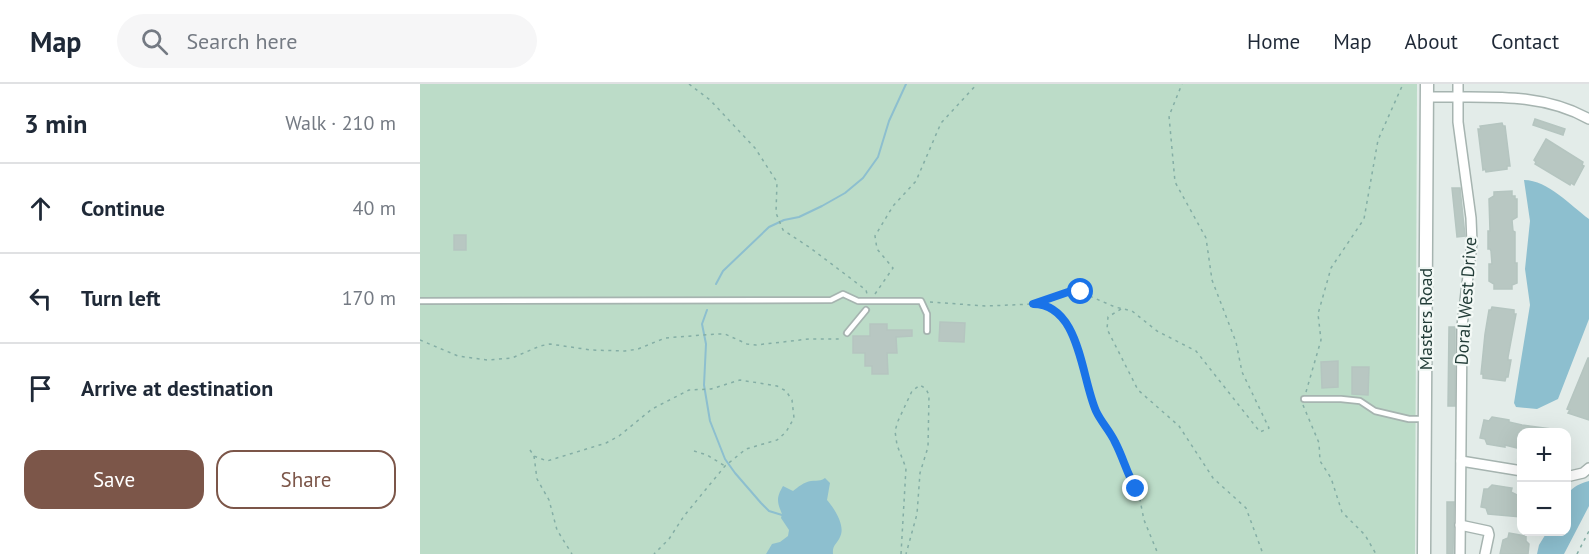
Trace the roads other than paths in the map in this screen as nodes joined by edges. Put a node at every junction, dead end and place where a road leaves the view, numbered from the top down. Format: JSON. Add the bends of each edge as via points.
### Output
{"nodes":[{"id":1,"x":1428,"y":84,"type":"edge"},
{"id":2,"x":1458,"y":84,"type":"edge"},
{"id":3,"x":1427,"y":97,"type":"junction"},
{"id":4,"x":1458,"y":98,"type":"junction"},
{"id":5,"x":1589,"y":119,"type":"edge"},
{"id":6,"x":420,"y":301,"type":"edge"},
{"id":7,"x":866,"y":310,"type":"dead end"},
{"id":8,"x":927,"y":331,"type":"dead end"},
{"id":9,"x":847,"y":333,"type":"road end"},
{"id":10,"x":1304,"y":399,"type":"road end"},
{"id":11,"x":1425,"y":419,"type":"junction"},
{"id":12,"x":1461,"y":461,"type":"junction"},
{"id":13,"x":1588,"y":469,"type":"edge"},
{"id":14,"x":1517,"y":470,"type":"edge"},
{"id":15,"x":1571,"y":475,"type":"edge"},
{"id":16,"x":1460,"y":525,"type":"junction"},
{"id":17,"x":1424,"y":554,"type":"edge"},
{"id":18,"x":1460,"y":554,"type":"edge"},
{"id":19,"x":1485,"y":554,"type":"edge"}],
"edges":[{"from":1,"to":3,"type":"street","name":"Masters Road"},
{"from":2,"to":4,"type":"street","name":"Doral West Drive"},
{"from":3,"to":4,"type":"street"},
{"from":3,"to":11,"type":"street","name":"Masters Road"},
{"from":4,"to":5,"type":"street","via":[[1532,99]]},
{"from":4,"to":12,"type":"street","name":"Doral West Drive","via":[[1472,243],[1462,326]]},
{"from":6,"to":8,"type":"lane","via":[[831,300],[843,294],[858,301],[921,301],[927,314]]},
{"from":7,"to":9,"type":"lane"},
{"from":10,"to":11,"type":"lane","via":[[1360,401],[1375,411]]},
{"from":11,"to":17,"type":"street","name":"Masters Road"},
{"from":12,"to":14,"type":"street"},
{"from":12,"to":16,"type":"street","name":"Doral West Drive"},
{"from":13,"to":15,"type":"street"},
{"from":16,"to":18,"type":"street","name":"Doral West Drive"},
{"from":16,"to":19,"type":"street","via":[[1488,531]]}]}
